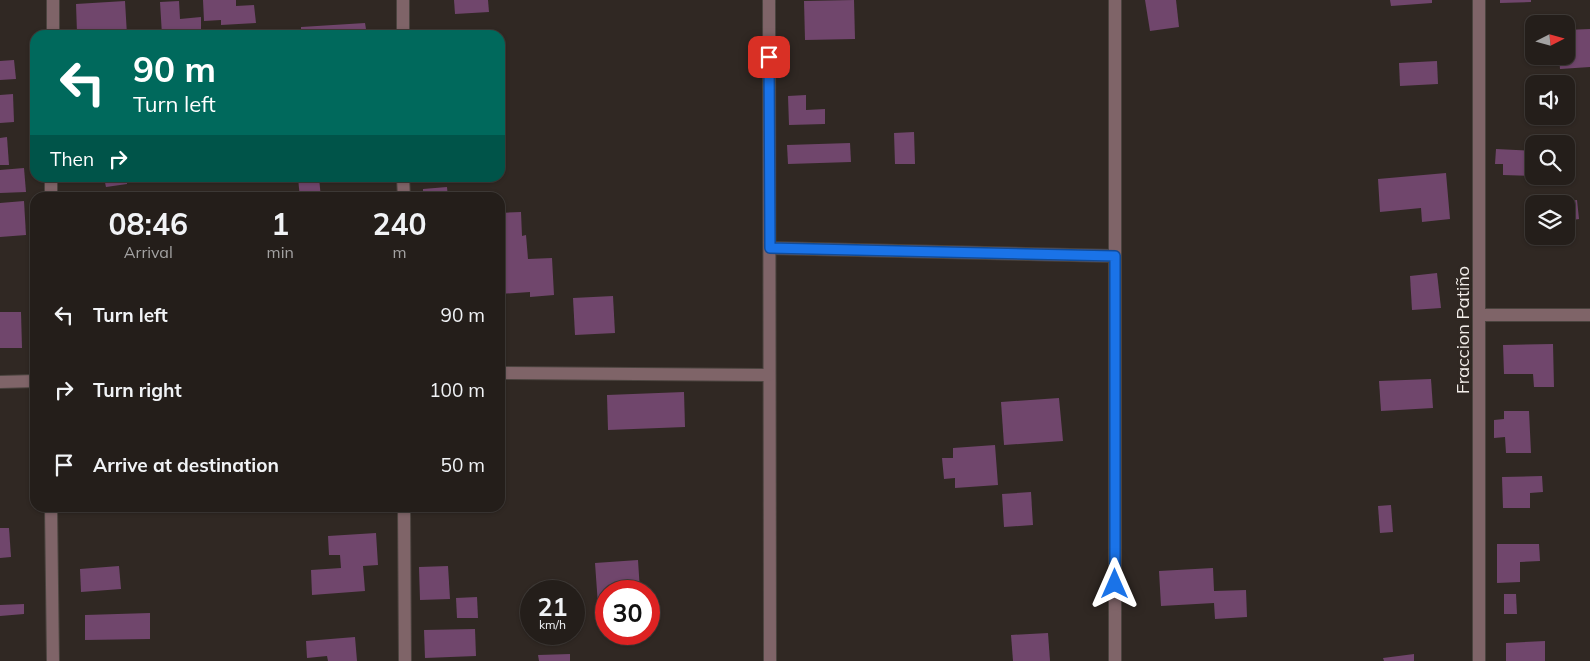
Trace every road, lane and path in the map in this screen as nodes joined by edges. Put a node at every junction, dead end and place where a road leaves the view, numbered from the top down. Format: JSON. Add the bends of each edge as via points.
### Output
{"nodes":[{"id":1,"x":53,"y":0,"type":"edge"},
{"id":2,"x":403,"y":0,"type":"edge"},
{"id":3,"x":769,"y":0,"type":"edge"},
{"id":4,"x":1115,"y":0,"type":"edge"},
{"id":5,"x":1480,"y":0,"type":"edge"},
{"id":6,"x":53,"y":30,"type":"edge"},
{"id":7,"x":403,"y":30,"type":"edge"},
{"id":8,"x":770,"y":248,"type":"junction"},
{"id":9,"x":1115,"y":256,"type":"junction"},
{"id":10,"x":1479,"y":315,"type":"junction"},
{"id":11,"x":1590,"y":315,"type":"edge"},
{"id":12,"x":505,"y":373,"type":"edge"},
{"id":13,"x":770,"y":375,"type":"junction"},
{"id":14,"x":30,"y":381,"type":"edge"},
{"id":15,"x":0,"y":382,"type":"edge"},
{"id":16,"x":51,"y":512,"type":"edge"},
{"id":17,"x":404,"y":512,"type":"edge"},
{"id":18,"x":53,"y":661,"type":"edge"},
{"id":19,"x":405,"y":661,"type":"edge"},
{"id":20,"x":770,"y":661,"type":"edge"},
{"id":21,"x":1115,"y":661,"type":"edge"},
{"id":22,"x":1479,"y":661,"type":"edge"}],
"edges":[{"from":1,"to":6,"type":"street"},
{"from":2,"to":7,"type":"street"},
{"from":3,"to":8,"type":"street"},
{"from":4,"to":9,"type":"street"},
{"from":5,"to":10,"type":"street","name":"Fraccion Patiño"},
{"from":8,"to":9,"type":"street"},
{"from":8,"to":13,"type":"street"},
{"from":9,"to":21,"type":"street"},
{"from":10,"to":11,"type":"street"},
{"from":10,"to":22,"type":"street","name":"Fraccion Patiño"},
{"from":12,"to":13,"type":"street"},
{"from":13,"to":20,"type":"street"},
{"from":14,"to":15,"type":"street"},
{"from":16,"to":18,"type":"street"},
{"from":17,"to":19,"type":"street"}]}
